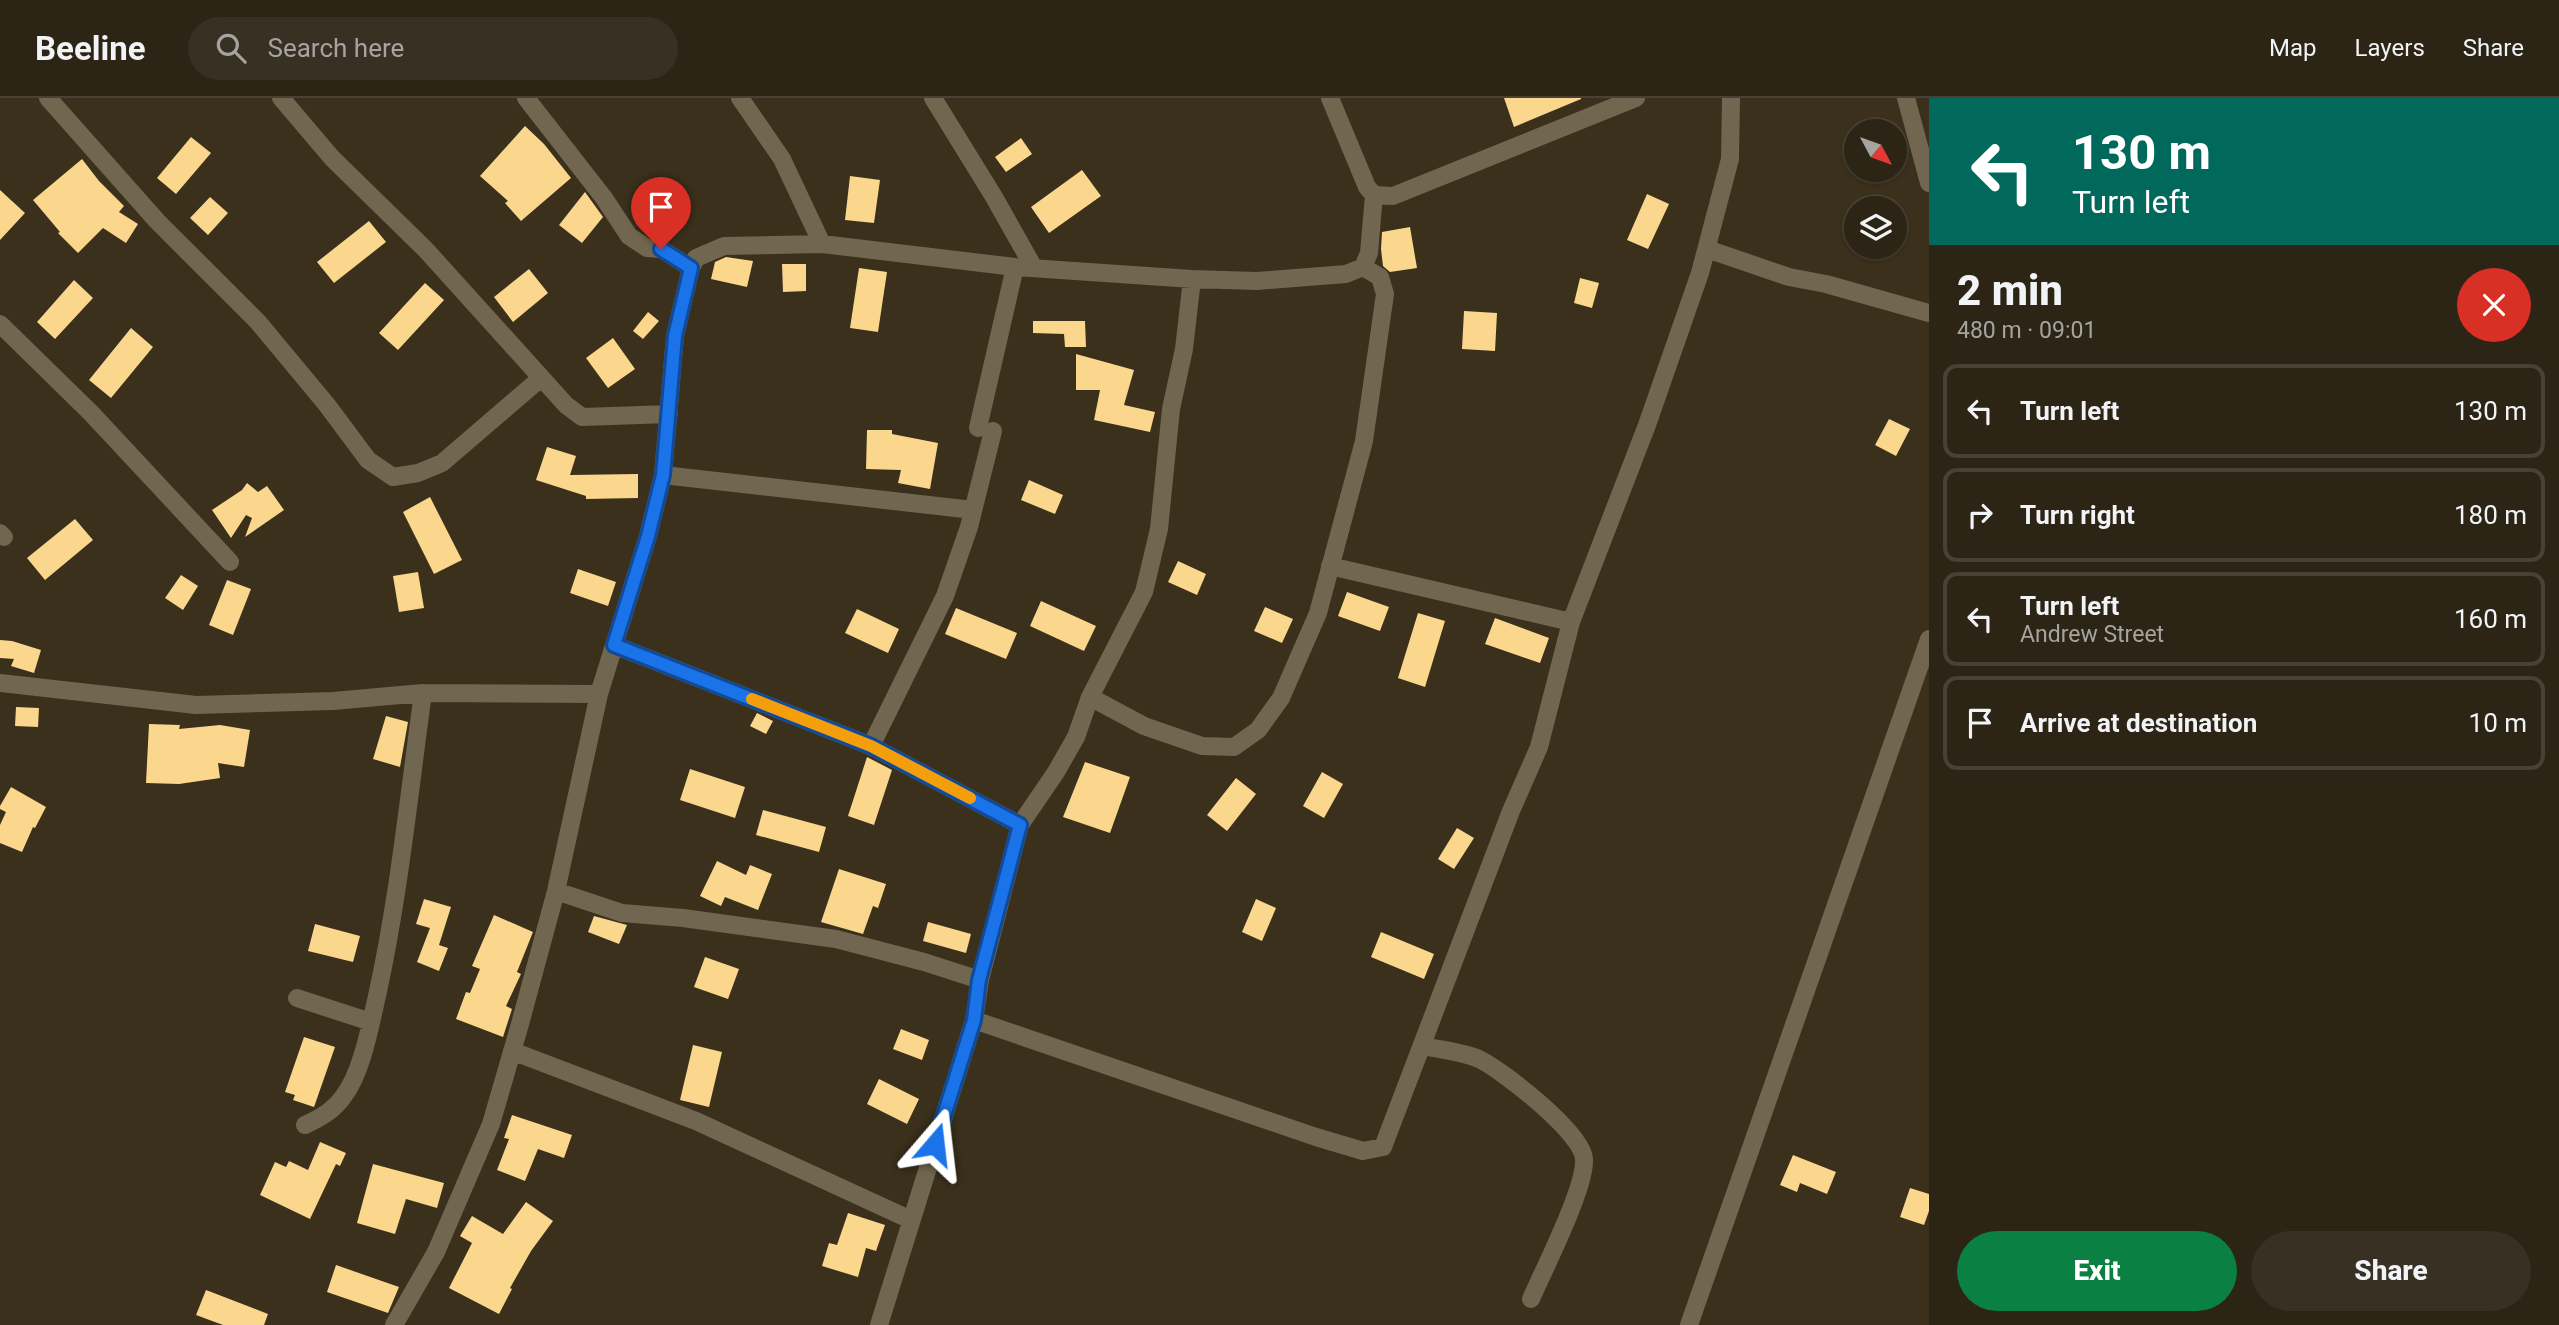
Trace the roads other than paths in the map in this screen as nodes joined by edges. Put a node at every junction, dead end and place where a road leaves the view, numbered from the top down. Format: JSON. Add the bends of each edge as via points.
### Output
{"nodes":[{"id":1,"x":48,"y":98,"type":"edge"},
{"id":2,"x":281,"y":98,"type":"edge"},
{"id":3,"x":526,"y":98,"type":"edge"},
{"id":4,"x":740,"y":98,"type":"edge"},
{"id":5,"x":933,"y":98,"type":"edge"},
{"id":6,"x":1330,"y":98,"type":"edge"},
{"id":7,"x":1636,"y":98,"type":"edge"},
{"id":8,"x":1731,"y":98,"type":"edge"},
{"id":9,"x":1906,"y":98,"type":"edge"},
{"id":10,"x":1929,"y":183,"type":"edge"},
{"id":11,"x":1374,"y":195,"type":"junction"},
{"id":12,"x":822,"y":244,"type":"junction"},
{"id":13,"x":1707,"y":249,"type":"junction"},
{"id":14,"x":1015,"y":267,"type":"junction"},
{"id":15,"x":1363,"y":267,"type":"junction"},
{"id":16,"x":691,"y":268,"type":"junction"},
{"id":17,"x":1034,"y":268,"type":"junction"},
{"id":18,"x":1192,"y":279,"type":"junction"},
{"id":19,"x":1929,"y":313,"type":"edge"},
{"id":20,"x":0,"y":324,"type":"edge"},
{"id":21,"x":541,"y":378,"type":"junction"},
{"id":22,"x":669,"y":414,"type":"junction"},
{"id":23,"x":663,"y":475,"type":"junction"},
{"id":24,"x":973,"y":510,"type":"junction"},
{"id":25,"x":230,"y":562,"type":"dead end"},
{"id":26,"x":1330,"y":566,"type":"junction"},
{"id":27,"x":1571,"y":622,"type":"junction"},
{"id":28,"x":1929,"y":639,"type":"edge"},
{"id":29,"x":614,"y":645,"type":"junction"},
{"id":30,"x":0,"y":683,"type":"edge"},
{"id":31,"x":1922,"y":685,"type":"edge"},
{"id":32,"x":423,"y":693,"type":"junction"},
{"id":33,"x":599,"y":694,"type":"junction"},
{"id":34,"x":1090,"y":697,"type":"junction"},
{"id":35,"x":871,"y":746,"type":"junction"},
{"id":36,"x":1020,"y":825,"type":"junction"},
{"id":37,"x":556,"y":891,"type":"junction"},
{"id":38,"x":979,"y":980,"type":"junction"},
{"id":39,"x":297,"y":998,"type":"dead end"},
{"id":40,"x":974,"y":1020,"type":"junction"},
{"id":41,"x":371,"y":1021,"type":"junction"},
{"id":42,"x":1423,"y":1046,"type":"junction"},
{"id":43,"x":512,"y":1051,"type":"junction"},
{"id":44,"x":304,"y":1125,"type":"dead end"},
{"id":45,"x":911,"y":1220,"type":"junction"},
{"id":46,"x":1531,"y":1299,"type":"dead end"},
{"id":47,"x":394,"y":1325,"type":"edge"},
{"id":48,"x":879,"y":1325,"type":"edge"},
{"id":49,"x":1689,"y":1325,"type":"edge"}],
"edges":[{"from":1,"to":21,"type":"street","via":[[157,221],[258,322],[368,460],[393,477],[442,463]]},
{"from":2,"to":21,"type":"street"},
{"from":3,"to":16,"type":"street","via":[[629,236]]},
{"from":4,"to":12,"type":"street","via":[[782,159]]},
{"from":5,"to":17,"type":"street"},
{"from":6,"to":11,"type":"street"},
{"from":7,"to":11,"type":"street","via":[[1393,196]]},
{"from":8,"to":13,"type":"street","via":[[1730,159]]},
{"from":9,"to":10,"type":"street"},
{"from":11,"to":15,"type":"street","via":[[1369,253]]},
{"from":12,"to":14,"type":"street"},
{"from":12,"to":16,"type":"street","via":[[724,246],[696,258]]},
{"from":13,"to":19,"type":"street","via":[[1790,277]]},
{"from":13,"to":27,"type":"street","via":[[1647,425]]},
{"from":14,"to":17,"type":"street"},
{"from":14,"to":24,"type":"street"},
{"from":15,"to":18,"type":"street","via":[[1346,274],[1257,281]]},
{"from":15,"to":26,"type":"street","via":[[1380,276],[1385,293],[1364,441]]},
{"from":16,"to":22,"type":"street","via":[[675,336]]},
{"from":17,"to":18,"type":"street"},
{"from":18,"to":34,"type":"street","via":[[1171,408],[1159,529],[1144,592]]},
{"from":20,"to":25,"type":"street","via":[[91,413]]},
{"from":21,"to":22,"type":"street","via":[[582,417]]},
{"from":22,"to":23,"type":"street"},
{"from":23,"to":24,"type":"street"},
{"from":23,"to":29,"type":"street"},
{"from":24,"to":35,"type":"street","via":[[945,596]]},
{"from":26,"to":27,"type":"street"},
{"from":26,"to":34,"type":"street","via":[[1318,612],[1282,698],[1258,730],[1234,747],[1202,746],[1144,726]]},
{"from":27,"to":42,"type":"street","via":[[1539,747]]},
{"from":28,"to":31,"type":"street"},
{"from":29,"to":33,"type":"street"},
{"from":29,"to":35,"type":"street"},
{"from":30,"to":32,"type":"street","via":[[197,705]]},
{"from":31,"to":49,"type":"street"},
{"from":32,"to":33,"type":"street"},
{"from":32,"to":41,"type":"street","via":[[392,926]]},
{"from":33,"to":37,"type":"street"},
{"from":34,"to":36,"type":"street","via":[[1076,737]]},
{"from":35,"to":36,"type":"street"},
{"from":36,"to":38,"type":"street"},
{"from":37,"to":38,"type":"street","via":[[621,913],[836,939]]},
{"from":37,"to":43,"type":"street"},
{"from":38,"to":40,"type":"street"},
{"from":39,"to":41,"type":"street"},
{"from":40,"to":42,"type":"street","via":[[1363,1151],[1383,1147]]},
{"from":40,"to":45,"type":"street"},
{"from":41,"to":44,"type":"street","via":[[356,1073],[344,1096],[325,1115]]},
{"from":42,"to":46,"type":"street","via":[[1479,1059],[1527,1092],[1573,1136],[1585,1156],[1582,1180]]},
{"from":43,"to":45,"type":"street","via":[[696,1121]]},
{"from":43,"to":47,"type":"street","via":[[491,1124],[436,1252]]},
{"from":45,"to":48,"type":"street"}]}
